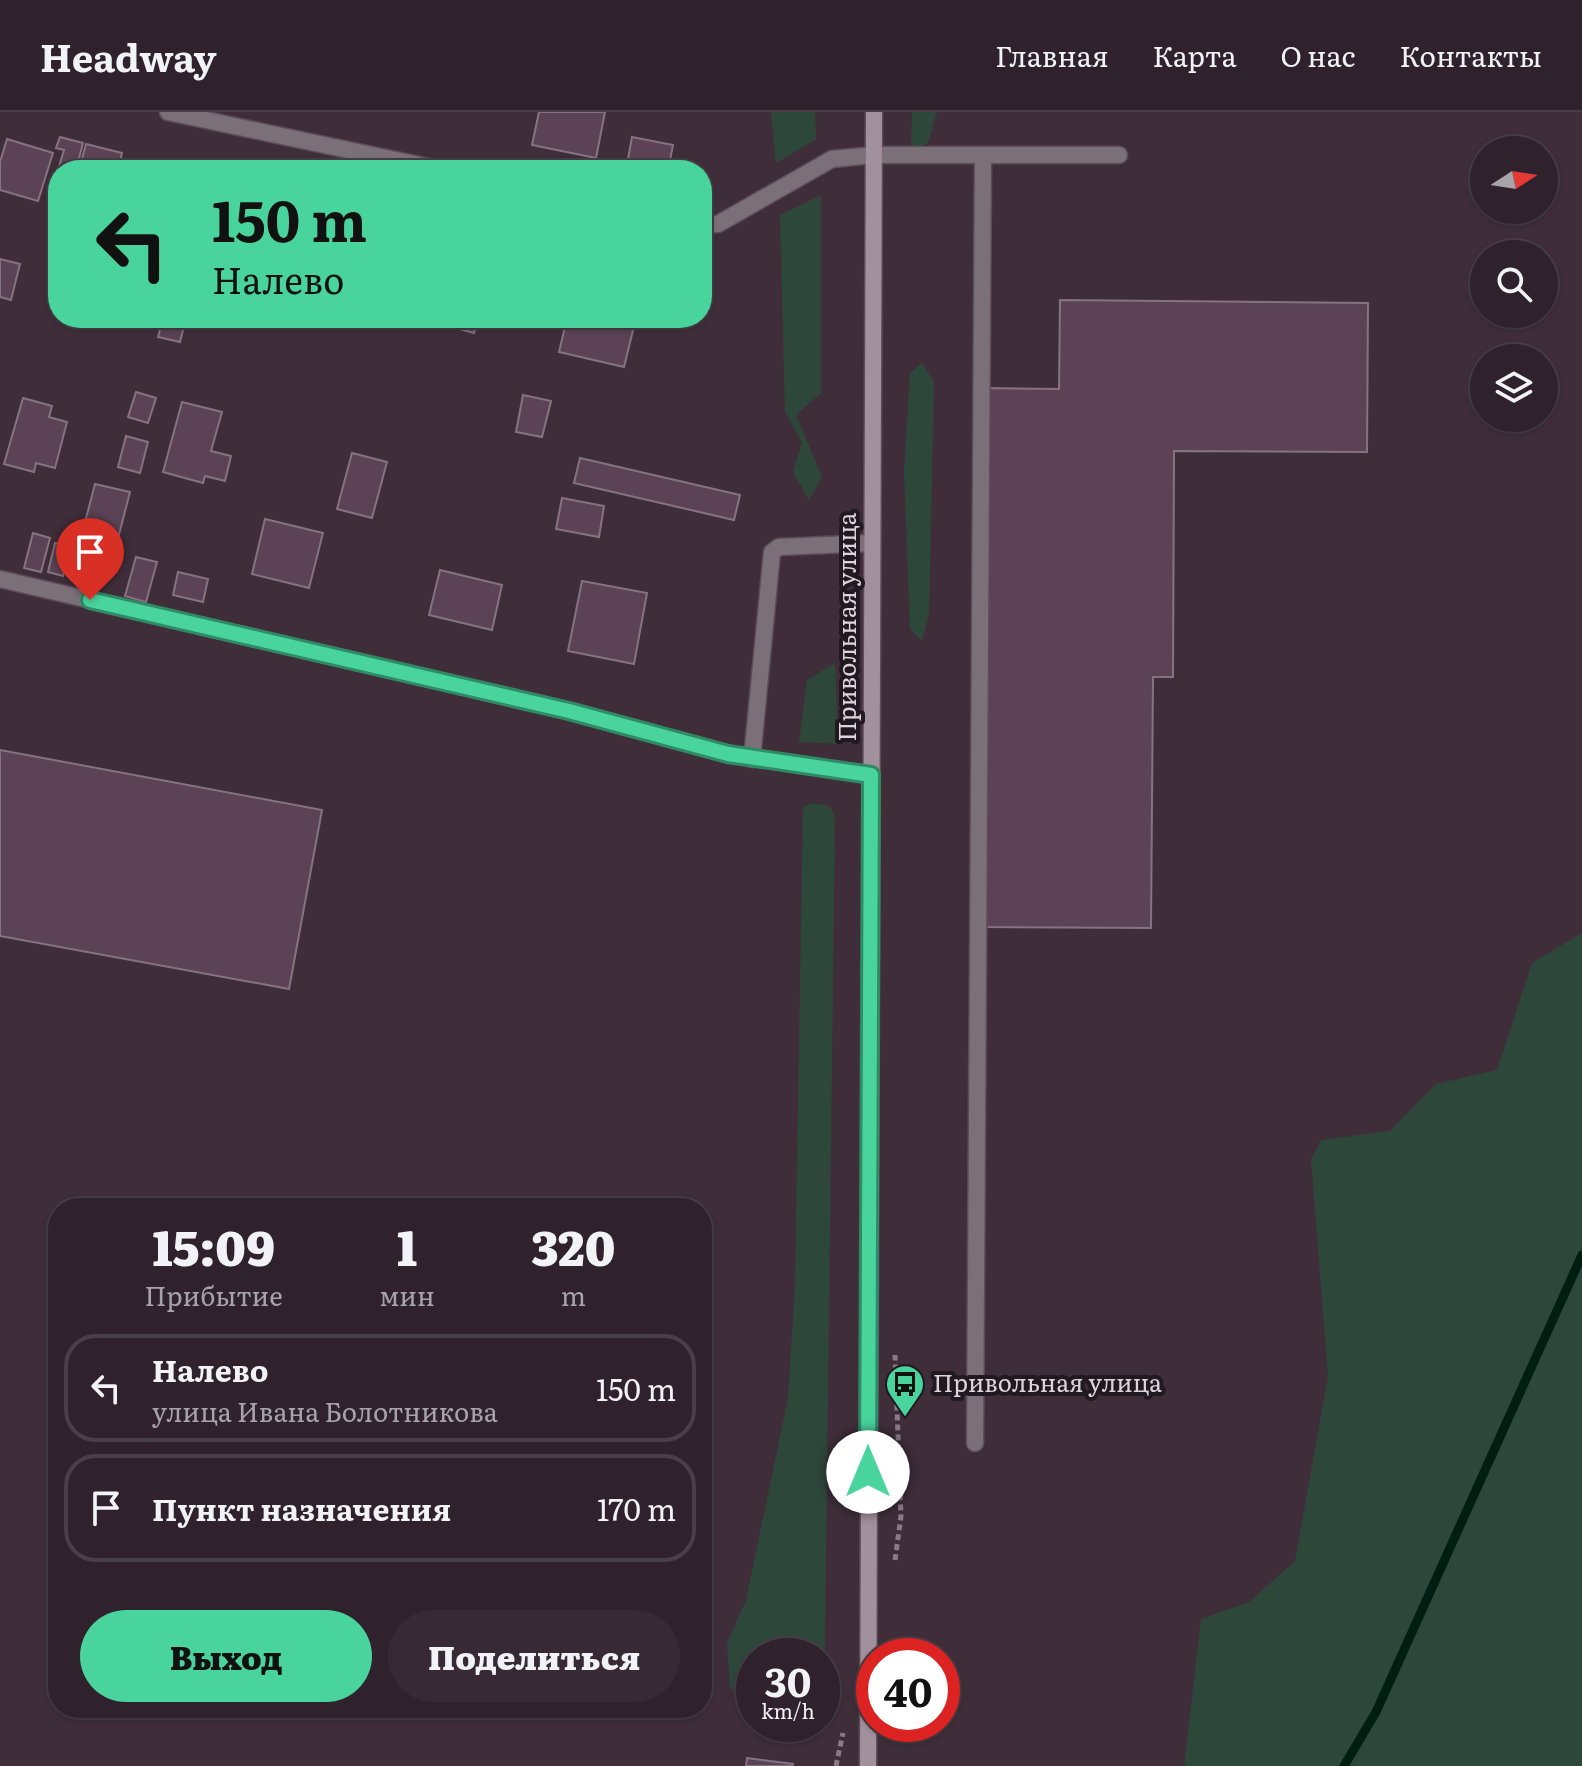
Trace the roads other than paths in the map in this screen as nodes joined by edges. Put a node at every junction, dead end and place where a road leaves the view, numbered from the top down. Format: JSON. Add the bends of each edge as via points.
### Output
{"nodes":[{"id":1,"x":168,"y":112,"type":"edge"},
{"id":2,"x":874,"y":112,"type":"edge"},
{"id":3,"x":874,"y":155,"type":"junction"},
{"id":4,"x":1119,"y":155,"type":"dead end"},
{"id":5,"x":983,"y":156,"type":"junction"},
{"id":6,"x":396,"y":160,"type":"edge"},
{"id":7,"x":712,"y":224,"type":"edge"},
{"id":8,"x":872,"y":543,"type":"junction"},
{"id":9,"x":0,"y":579,"type":"edge"},
{"id":10,"x":752,"y":759,"type":"junction"},
{"id":11,"x":871,"y":775,"type":"junction"},
{"id":12,"x":975,"y":1443,"type":"dead end"},
{"id":13,"x":868,"y":1766,"type":"edge"}],
"edges":[{"from":1,"to":6,"type":"street"},
{"from":2,"to":3,"type":"street","name":"Привольная улица"},
{"from":3,"to":5,"type":"street"},
{"from":3,"to":7,"type":"street","via":[[832,159]]},
{"from":3,"to":8,"type":"street","name":"Привольная улица"},
{"from":4,"to":5,"type":"street"},
{"from":5,"to":12,"type":"street"},
{"from":8,"to":10,"type":"street","via":[[779,547],[772,552]]},
{"from":8,"to":11,"type":"street","name":"Привольная улица"},
{"from":9,"to":10,"type":"street","via":[[569,711]]},
{"from":10,"to":11,"type":"street"},
{"from":11,"to":13,"type":"street","name":"Привольная улица"}]}
